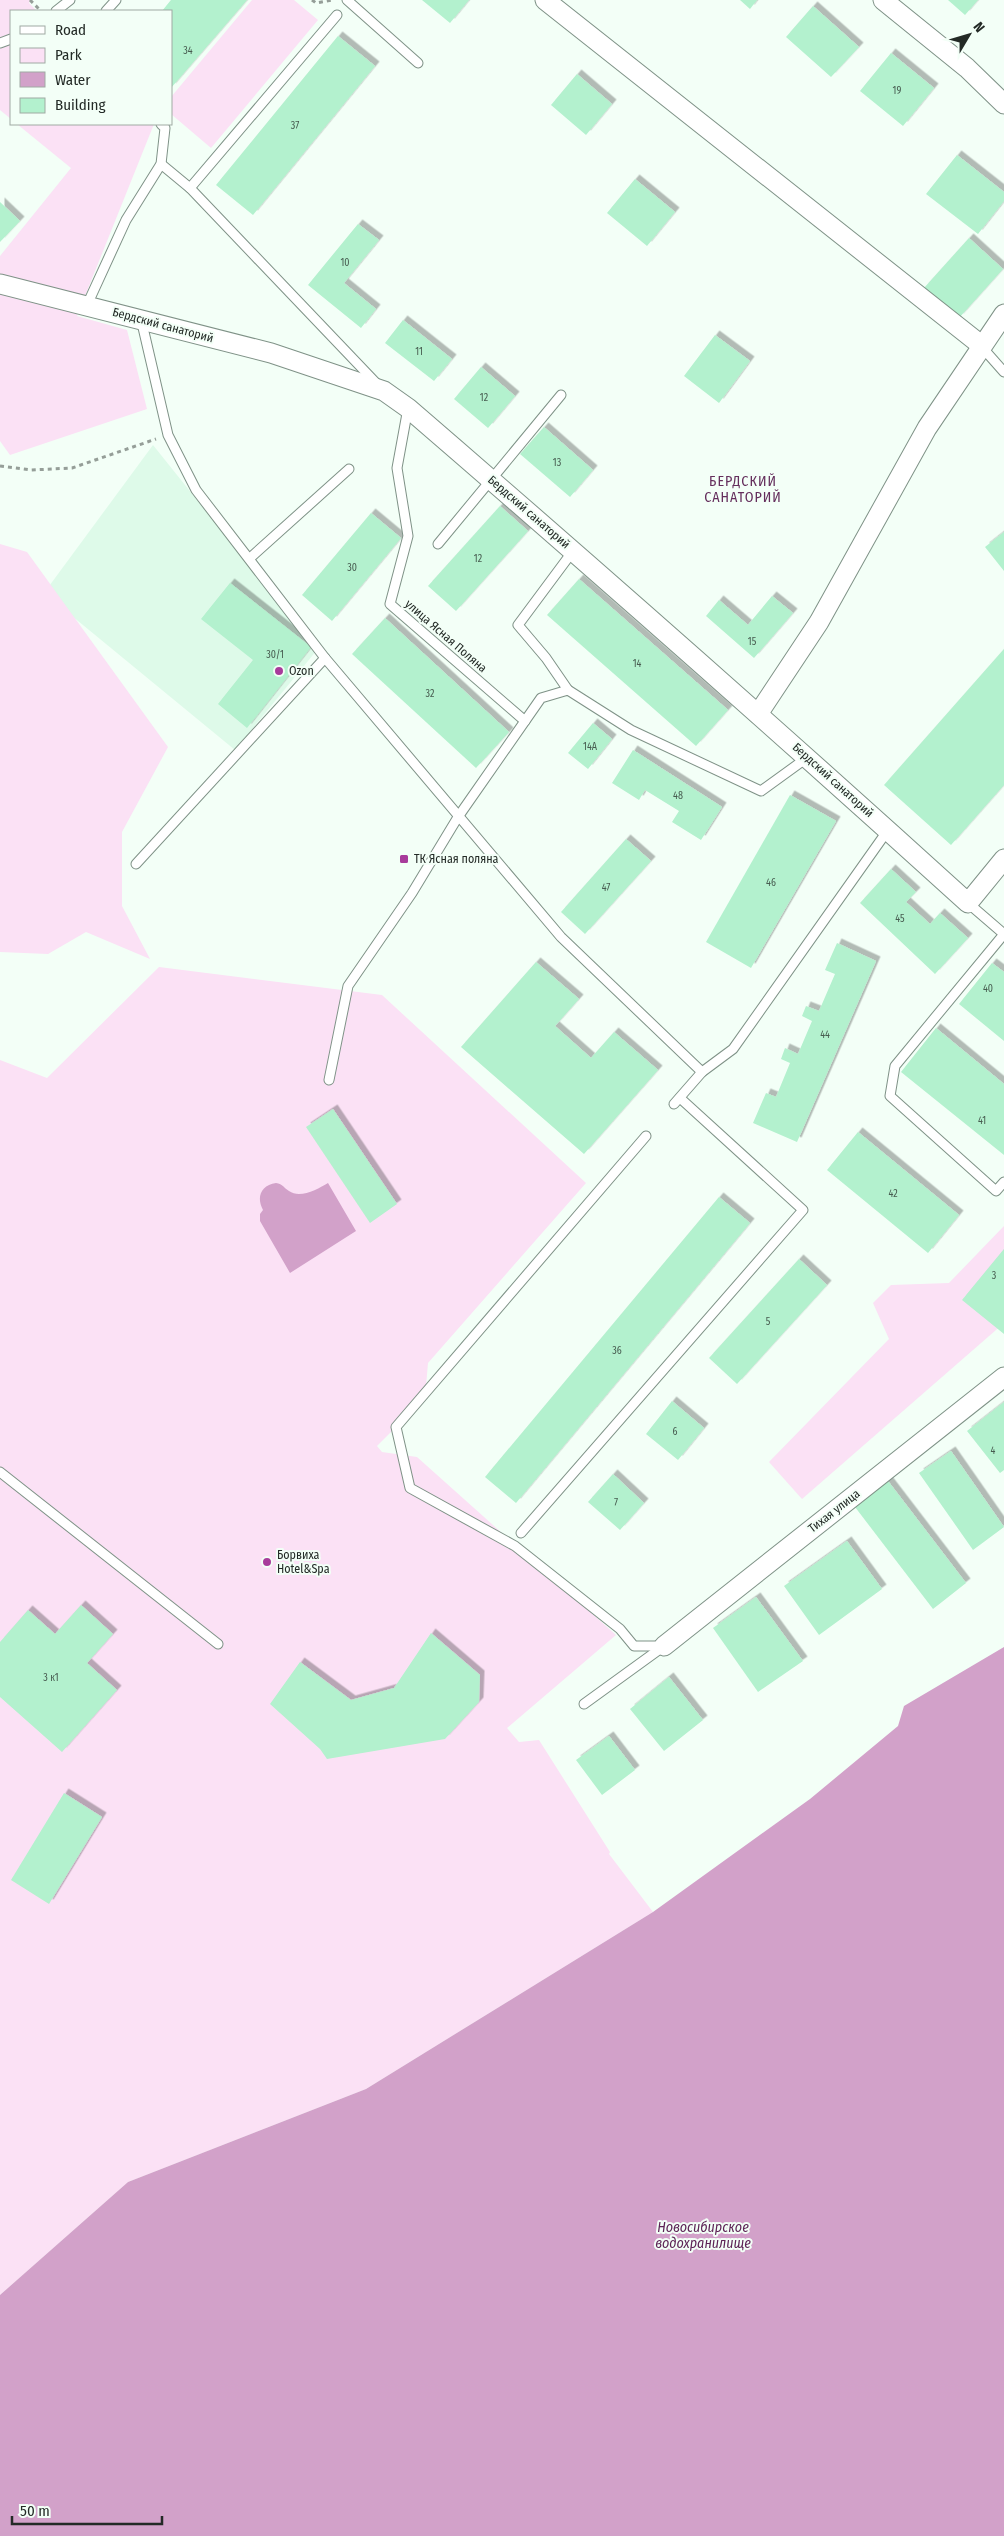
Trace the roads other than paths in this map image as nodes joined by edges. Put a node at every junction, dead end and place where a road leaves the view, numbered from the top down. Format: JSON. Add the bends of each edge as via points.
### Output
{"nodes":[{"id":1,"x":70,"y":0,"type":"edge"},
{"id":2,"x":116,"y":0,"type":"edge"},
{"id":3,"x":346,"y":0,"type":"edge"},
{"id":4,"x":545,"y":0,"type":"edge"},
{"id":5,"x":883,"y":0,"type":"edge"},
{"id":6,"x":57,"y":10,"type":"edge"},
{"id":7,"x":107,"y":10,"type":"edge"},
{"id":8,"x":337,"y":15,"type":"dead end"},
{"id":9,"x":418,"y":62,"type":"dead end"},
{"id":10,"x":1004,"y":104,"type":"edge"},
{"id":11,"x":162,"y":125,"type":"edge"},
{"id":12,"x":161,"y":164,"type":"junction"},
{"id":13,"x":190,"y":188,"type":"junction"},
{"id":14,"x":0,"y":284,"type":"edge"},
{"id":15,"x":87,"y":305,"type":"junction"},
{"id":16,"x":1004,"y":314,"type":"edge"},
{"id":17,"x":141,"y":319,"type":"junction"},
{"id":18,"x":981,"y":346,"type":"junction"},
{"id":19,"x":1004,"y":372,"type":"edge"},
{"id":20,"x":384,"y":391,"type":"junction"},
{"id":21,"x":561,"y":395,"type":"dead end"},
{"id":22,"x":408,"y":408,"type":"junction"},
{"id":23,"x":350,"y":469,"type":"dead end"},
{"id":24,"x":492,"y":480,"type":"junction"},
{"id":25,"x":438,"y":544,"type":"dead end"},
{"id":26,"x":574,"y":550,"type":"junction"},
{"id":27,"x":250,"y":558,"type":"junction"},
{"id":28,"x":325,"y":658,"type":"junction"},
{"id":29,"x":568,"y":690,"type":"junction"},
{"id":30,"x":758,"y":714,"type":"junction"},
{"id":31,"x":525,"y":721,"type":"junction"},
{"id":32,"x":808,"y":757,"type":"junction"},
{"id":33,"x":458,"y":817,"type":"junction"},
{"id":34,"x":888,"y":830,"type":"junction"},
{"id":35,"x":1004,"y":859,"type":"edge"},
{"id":36,"x":136,"y":864,"type":"dead end"},
{"id":37,"x":968,"y":903,"type":"junction"},
{"id":38,"x":702,"y":1072,"type":"junction"},
{"id":39,"x":329,"y":1080,"type":"dead end"},
{"id":40,"x":646,"y":1136,"type":"dead end"},
{"id":41,"x":1004,"y":1182,"type":"edge"},
{"id":42,"x":1004,"y":1377,"type":"edge"},
{"id":43,"x":0,"y":1472,"type":"edge"},
{"id":44,"x":521,"y":1533,"type":"dead end"},
{"id":45,"x":218,"y":1644,"type":"dead end"},
{"id":46,"x":664,"y":1646,"type":"junction"},
{"id":47,"x":584,"y":1704,"type":"dead end"}],
"edges":[{"from":1,"to":6,"type":"lane"},
{"from":2,"to":7,"type":"lane"},
{"from":3,"to":9,"type":"lane"},
{"from":4,"to":18,"type":"street"},
{"from":5,"to":10,"type":"street","via":[[967,68]]},
{"from":8,"to":13,"type":"lane"},
{"from":11,"to":12,"type":"lane","via":[[165,128]]},
{"from":12,"to":13,"type":"lane"},
{"from":12,"to":15,"type":"lane","via":[[126,220]]},
{"from":13,"to":20,"type":"lane"},
{"from":14,"to":15,"type":"street","name":"Бердский санаторий"},
{"from":15,"to":17,"type":"street","name":"Бердский санаторий"},
{"from":16,"to":18,"type":"street"},
{"from":17,"to":20,"type":"street","name":"Бердский санаторий","via":[[271,354]]},
{"from":17,"to":27,"type":"lane","via":[[168,435],[196,490]]},
{"from":18,"to":19,"type":"lane"},
{"from":18,"to":30,"type":"street","via":[[927,428],[819,622]]},
{"from":20,"to":22,"type":"street","name":"Бердский санаторий"},
{"from":21,"to":24,"type":"lane"},
{"from":22,"to":24,"type":"street","name":"Бердский санаторий"},
{"from":22,"to":31,"type":"lane","name":"улица Ясная Поляна","via":[[397,468],[408,536],[390,604]]},
{"from":23,"to":27,"type":"lane"},
{"from":24,"to":25,"type":"lane"},
{"from":24,"to":26,"type":"street","name":"Бердский санаторий"},
{"from":26,"to":29,"type":"lane","via":[[518,625]]},
{"from":26,"to":30,"type":"street","name":"Бердский санаторий"},
{"from":27,"to":28,"type":"lane","via":[[264,581]]},
{"from":28,"to":33,"type":"lane"},
{"from":28,"to":36,"type":"lane"},
{"from":29,"to":31,"type":"lane","via":[[540,698]]},
{"from":29,"to":32,"type":"lane","via":[[631,730],[761,791]]},
{"from":30,"to":32,"type":"street","name":"Бердский санаторий"},
{"from":31,"to":33,"type":"lane"},
{"from":32,"to":34,"type":"street","name":"Бердский санаторий"},
{"from":33,"to":38,"type":"lane","via":[[561,938]]},
{"from":33,"to":39,"type":"lane","via":[[412,893],[348,986]]},
{"from":34,"to":37,"type":"street","name":"Бердский санаторий"},
{"from":34,"to":38,"type":"lane","via":[[733,1049]]},
{"from":35,"to":37,"type":"street"},
{"from":37,"to":41,"type":"lane","via":[[1004,934],[895,1066],[890,1096],[996,1191]]},
{"from":38,"to":44,"type":"lane","via":[[677,1101],[803,1210]]},
{"from":40,"to":46,"type":"lane","via":[[396,1427],[410,1488],[515,1546],[620,1628],[634,1646]]},
{"from":42,"to":46,"type":"street","name":"Тихая улица"},
{"from":43,"to":45,"type":"lane"},
{"from":46,"to":47,"type":"lane"}]}
